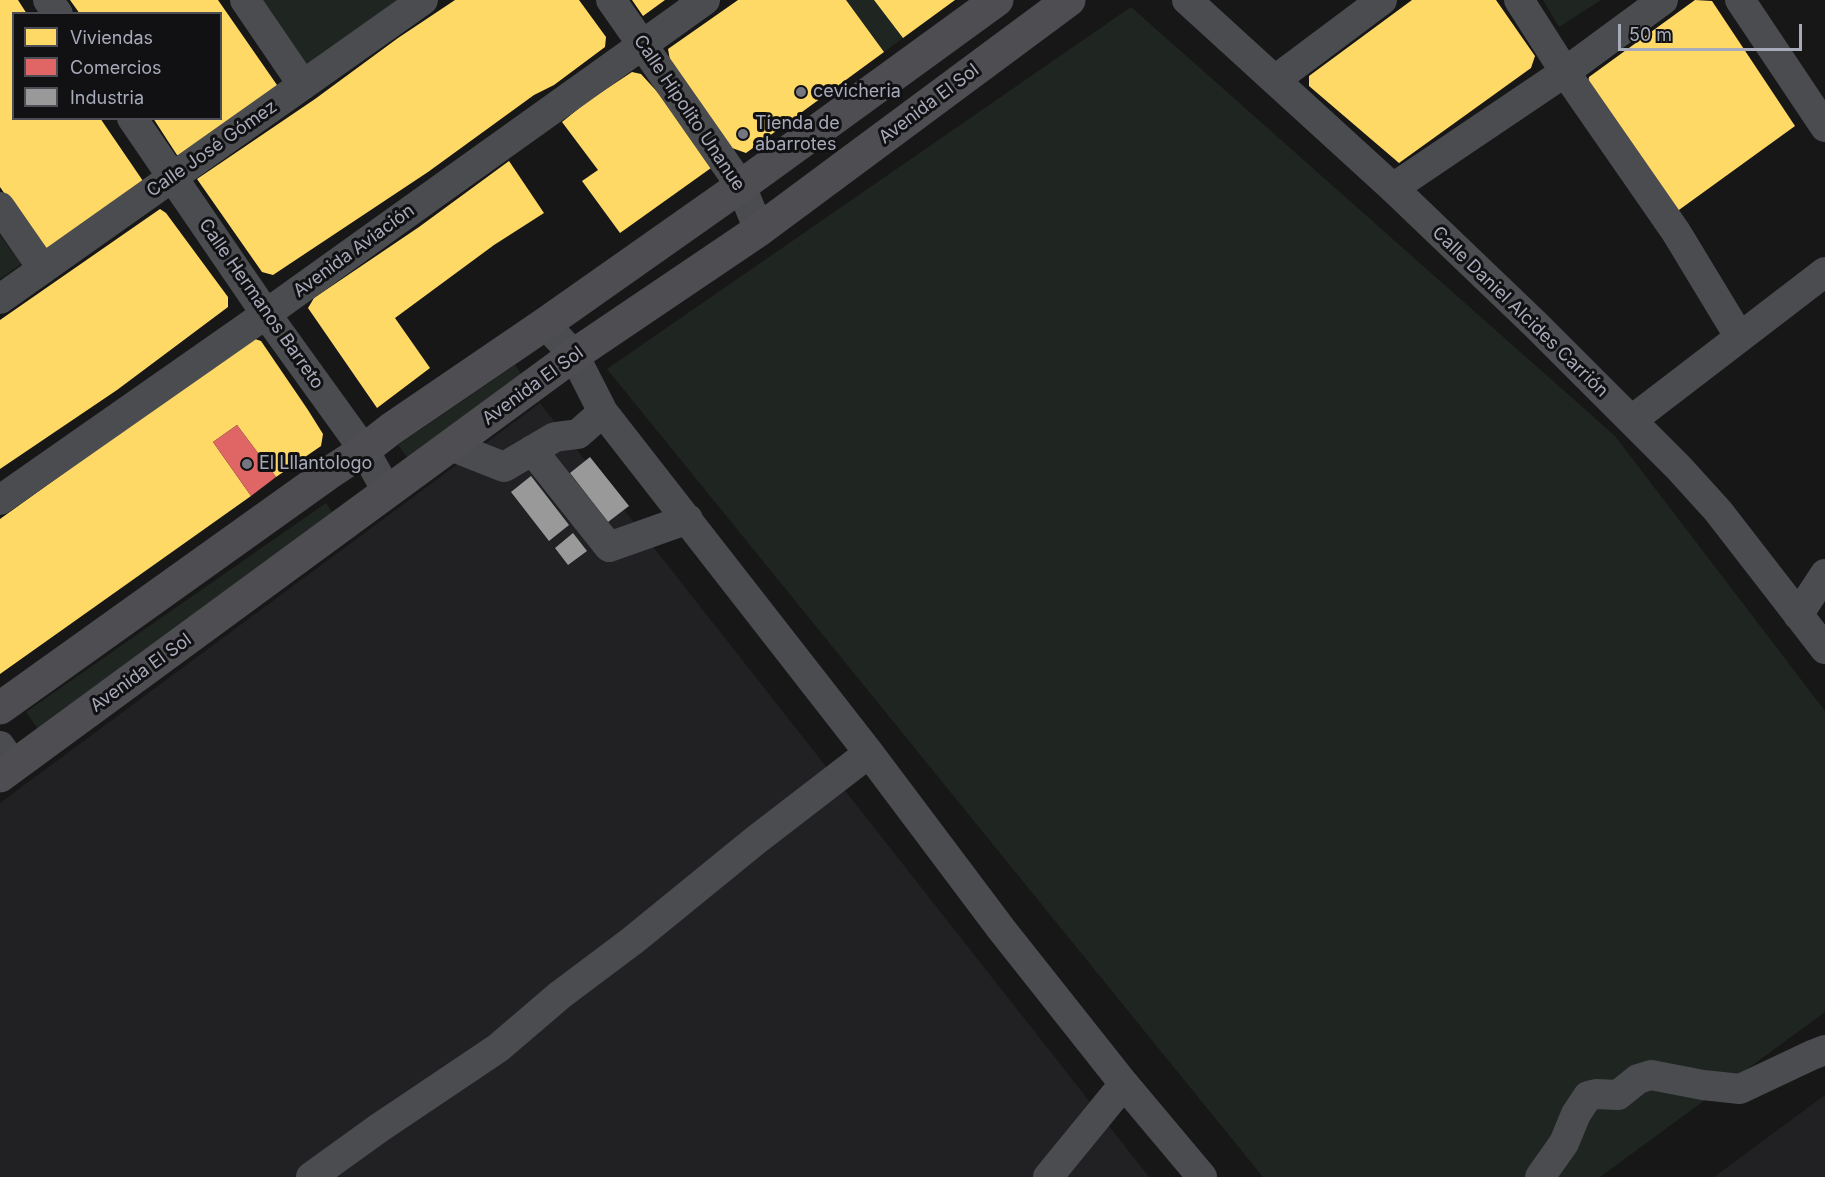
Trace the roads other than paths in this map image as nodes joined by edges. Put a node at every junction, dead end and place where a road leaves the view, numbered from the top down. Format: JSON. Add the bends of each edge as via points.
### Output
{"nodes":[{"id":1,"x":245,"y":0,"type":"edge"},
{"id":2,"x":423,"y":0,"type":"edge"},
{"id":3,"x":611,"y":0,"type":"edge"},
{"id":4,"x":705,"y":0,"type":"edge"},
{"id":5,"x":997,"y":0,"type":"edge"},
{"id":6,"x":1069,"y":0,"type":"edge"},
{"id":7,"x":1187,"y":0,"type":"edge"},
{"id":8,"x":1382,"y":0,"type":"edge"},
{"id":9,"x":1519,"y":0,"type":"edge"},
{"id":10,"x":1663,"y":0,"type":"edge"},
{"id":11,"x":1740,"y":0,"type":"edge"},
{"id":12,"x":643,"y":45,"type":"junction"},
{"id":13,"x":1565,"y":72,"type":"junction"},
{"id":14,"x":1275,"y":80,"type":"junction"},
{"id":15,"x":303,"y":85,"type":"junction"},
{"id":16,"x":133,"y":120,"type":"edge"},
{"id":17,"x":1825,"y":127,"type":"edge"},
{"id":18,"x":173,"y":177,"type":"junction"},
{"id":19,"x":741,"y":186,"type":"junction"},
{"id":20,"x":1393,"y":188,"type":"junction"},
{"id":21,"x":0,"y":207,"type":"edge"},
{"id":22,"x":759,"y":230,"type":"junction"},
{"id":23,"x":43,"y":268,"type":"junction"},
{"id":24,"x":1825,"y":272,"type":"edge"},
{"id":25,"x":0,"y":299,"type":"edge"},
{"id":26,"x":266,"y":314,"type":"junction"},
{"id":27,"x":545,"y":324,"type":"junction"},
{"id":28,"x":1739,"y":336,"type":"junction"},
{"id":29,"x":574,"y":355,"type":"junction"},
{"id":30,"x":603,"y":412,"type":"junction"},
{"id":31,"x":1632,"y":420,"type":"junction"},
{"id":32,"x":451,"y":446,"type":"junction"},
{"id":33,"x":364,"y":450,"type":"junction"},
{"id":34,"x":532,"y":450,"type":"junction"},
{"id":35,"x":387,"y":490,"type":"junction"},
{"id":36,"x":0,"y":500,"type":"edge"},
{"id":37,"x":688,"y":519,"type":"junction"},
{"id":38,"x":1825,"y":574,"type":"edge"},
{"id":39,"x":1798,"y":615,"type":"junction"},
{"id":40,"x":1825,"y":650,"type":"edge"},
{"id":41,"x":0,"y":708,"type":"edge"},
{"id":42,"x":869,"y":753,"type":"junction"},
{"id":43,"x":4,"y":763,"type":"edge"},
{"id":44,"x":1825,"y":1050,"type":"edge"},
{"id":45,"x":1124,"y":1084,"type":"junction"},
{"id":46,"x":311,"y":1177,"type":"edge"},
{"id":47,"x":1048,"y":1177,"type":"edge"},
{"id":48,"x":1202,"y":1177,"type":"edge"},
{"id":49,"x":1540,"y":1177,"type":"edge"}],
"edges":[{"from":1,"to":15,"type":"street"},
{"from":2,"to":15,"type":"street","name":"Calle José Gómez"},
{"from":3,"to":12,"type":"street","name":"Calle Hipolito Unanue"},
{"from":4,"to":12,"type":"street","name":"Avenida Aviación"},
{"from":5,"to":19,"type":"main road"},
{"from":6,"to":22,"type":"main road","name":"Avenida El Sol"},
{"from":7,"to":14,"type":"street","name":"Calle Daniel Alcides Carrión"},
{"from":8,"to":14,"type":"street"},
{"from":9,"to":13,"type":"street"},
{"from":10,"to":13,"type":"street"},
{"from":11,"to":17,"type":"street"},
{"from":12,"to":19,"type":"street","name":"Calle Hipolito Unanue"},
{"from":12,"to":26,"type":"street","name":"Avenida Aviación"},
{"from":13,"to":20,"type":"street"},
{"from":13,"to":28,"type":"street","via":[[1676,232]]},
{"from":14,"to":20,"type":"street","name":"Calle Daniel Alcides Carrión"},
{"from":15,"to":18,"type":"street","name":"Calle José Gómez"},
{"from":16,"to":18,"type":"street","name":"Calle Hermanos Barreto"},
{"from":18,"to":23,"type":"street","name":"Calle José Gómez"},
{"from":18,"to":26,"type":"street","name":"Calle Hermanos Barreto"},
{"from":19,"to":22,"type":"street","name":"Calle Hipolito Unanue"},
{"from":19,"to":27,"type":"main road"},
{"from":20,"to":31,"type":"street","name":"Calle Daniel Alcides Carrión"},
{"from":21,"to":23,"type":"street"},
{"from":22,"to":29,"type":"main road","name":"Avenida El Sol"},
{"from":23,"to":25,"type":"street","name":"Calle José Gómez"},
{"from":24,"to":28,"type":"street"},
{"from":26,"to":33,"type":"street","name":"Calle Hermanos Barreto"},
{"from":26,"to":36,"type":"street","name":"Avenida Aviación"},
{"from":27,"to":29,"type":"street"},
{"from":27,"to":33,"type":"main road"},
{"from":28,"to":31,"type":"street"},
{"from":29,"to":30,"type":"street"},
{"from":29,"to":32,"type":"main road","name":"Avenida El Sol"},
{"from":30,"to":34,"type":"street","via":[[578,434],[555,436]]},
{"from":30,"to":37,"type":"street"},
{"from":31,"to":39,"type":"street","name":"Calle Daniel Alcides Carrión","via":[[1718,511]]},
{"from":32,"to":34,"type":"street","via":[[504,467]]},
{"from":32,"to":35,"type":"main road","name":"Avenida El Sol"},
{"from":33,"to":35,"type":"street","name":"Calle Hermanos Barreto"},
{"from":33,"to":41,"type":"main road"},
{"from":34,"to":37,"type":"street","via":[[609,546]]},
{"from":35,"to":43,"type":"main road","name":"Avenida El Sol"},
{"from":37,"to":42,"type":"street"},
{"from":38,"to":39,"type":"street"},
{"from":39,"to":40,"type":"street","name":"Calle Daniel Alcides Carrión"},
{"from":42,"to":45,"type":"street"},
{"from":42,"to":46,"type":"street","via":[[498,1048]]},
{"from":44,"to":49,"type":"street","via":[[1740,1089],[1651,1075],[1638,1079],[1618,1095],[1588,1096],[1564,1143]]},
{"from":45,"to":47,"type":"street"},
{"from":45,"to":48,"type":"street"}]}
